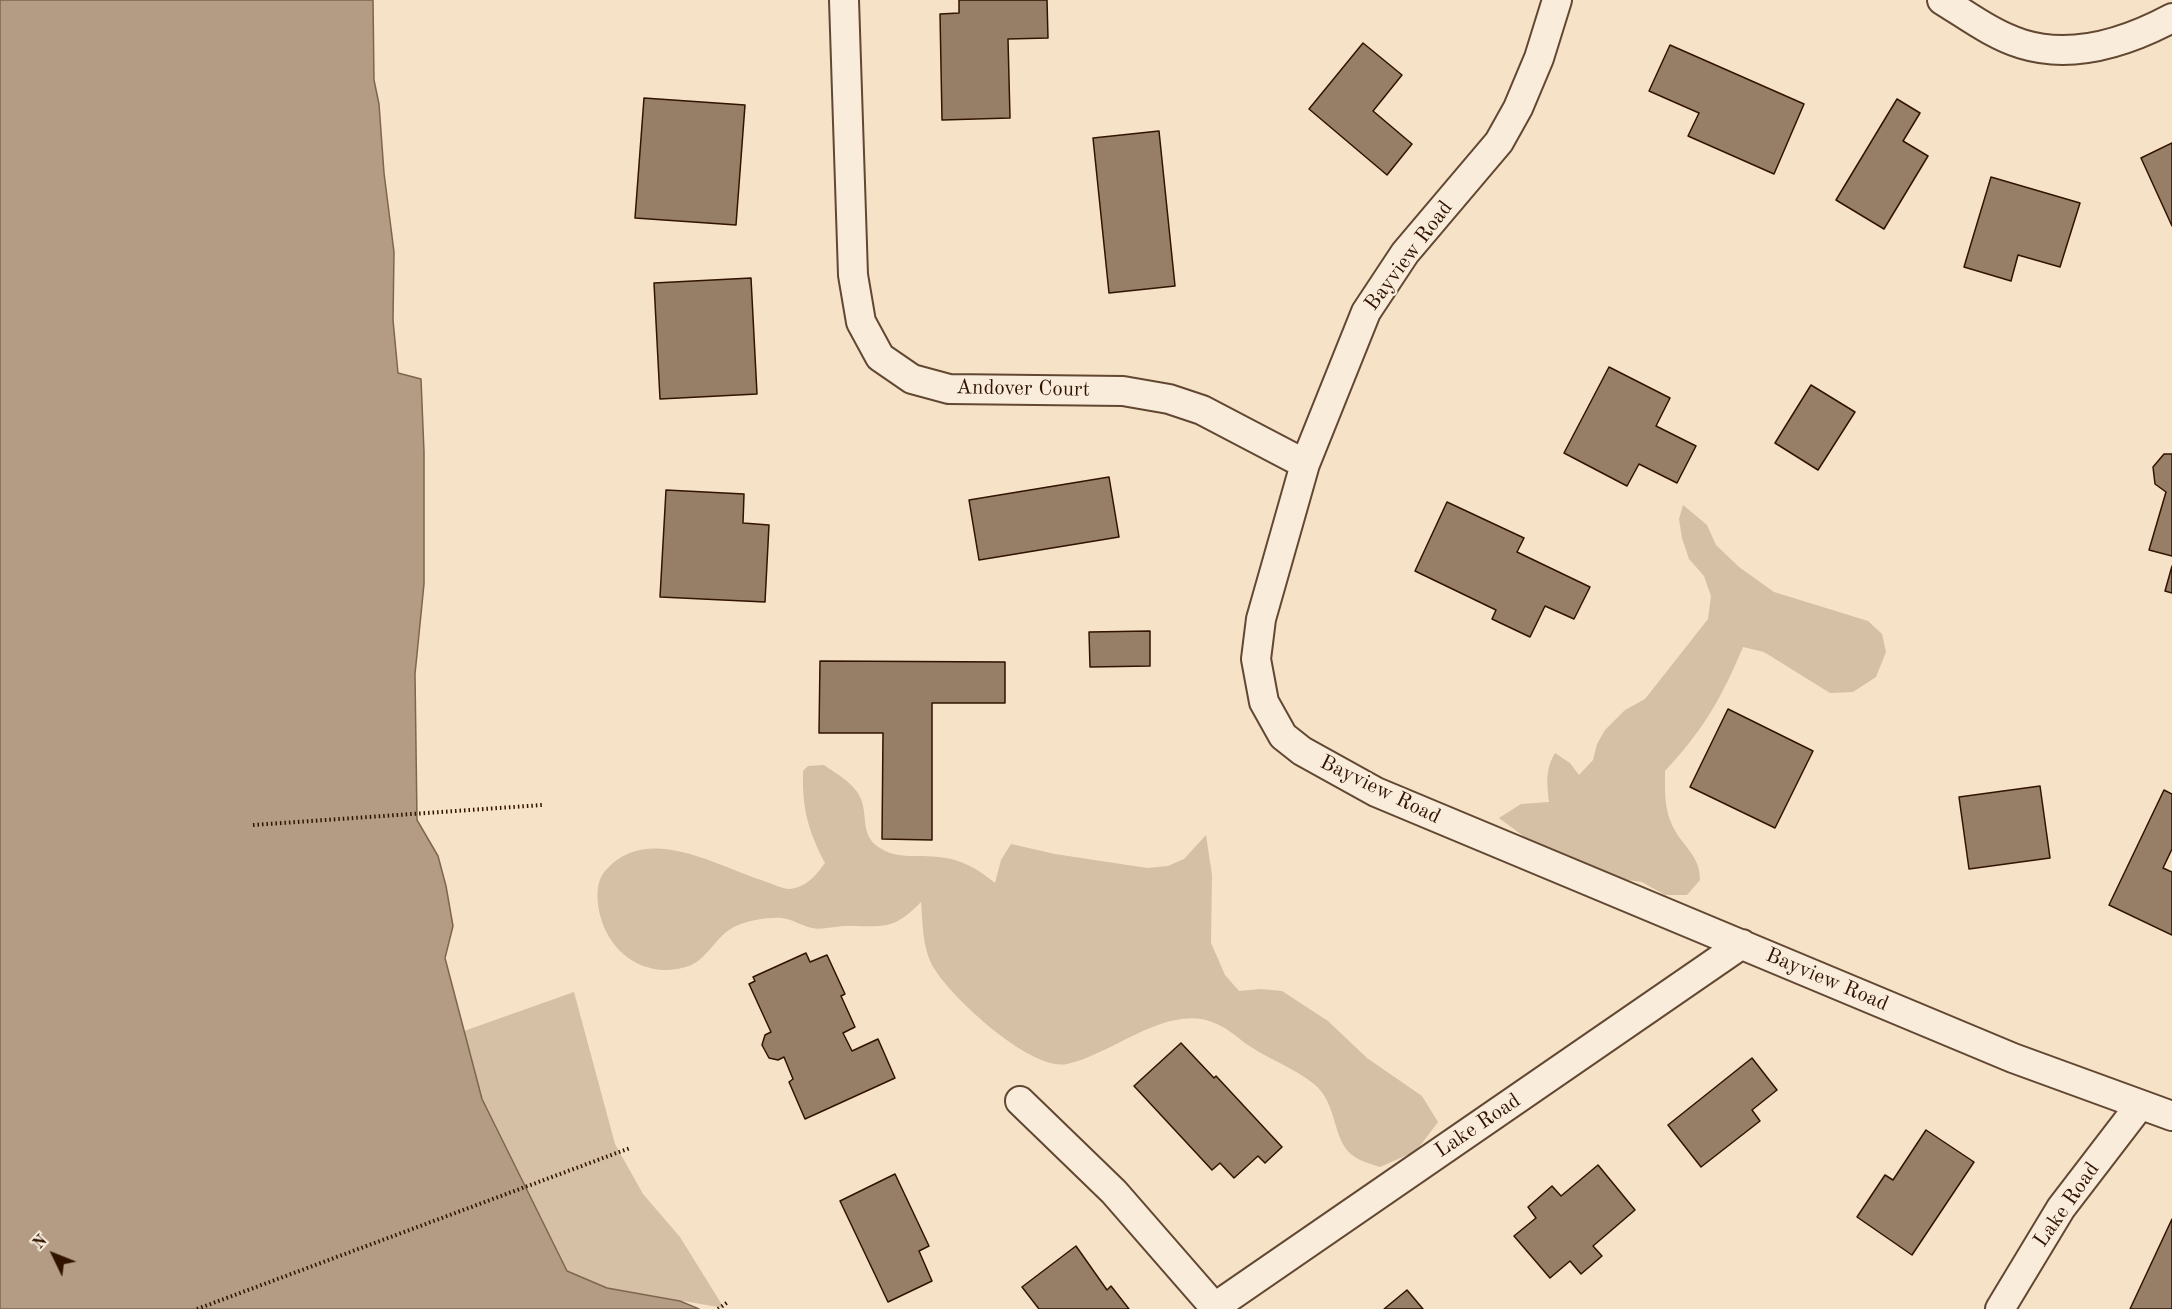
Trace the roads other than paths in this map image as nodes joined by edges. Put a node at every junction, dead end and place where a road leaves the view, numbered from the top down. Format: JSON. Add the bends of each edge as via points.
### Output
{"nodes":[{"id":1,"x":844,"y":0,"type":"edge"},
{"id":2,"x":1557,"y":0,"type":"edge"},
{"id":3,"x":1942,"y":0,"type":"edge"},
{"id":4,"x":2172,"y":18,"type":"edge"},
{"id":5,"x":1305,"y":464,"type":"junction"},
{"id":6,"x":1742,"y":944,"type":"junction"},
{"id":7,"x":1020,"y":1101,"type":"dead end"},
{"id":8,"x":2140,"y":1105,"type":"junction"},
{"id":9,"x":2172,"y":1116,"type":"edge"},
{"id":10,"x":1215,"y":1308,"type":"edge"},
{"id":11,"x":2000,"y":1309,"type":"edge"}],
"edges":[{"from":1,"to":5,"type":"street","name":"Andover Court","via":[[853,275],[861,322],[880,357],[912,379],[949,389],[1123,391],[1169,399],[1202,410]]},
{"from":2,"to":5,"type":"street","name":"Bayview Road","via":[[1539,58],[1499,142],[1405,254],[1366,312]]},
{"from":3,"to":4,"type":"street","via":[[1991,31],[2024,44],[2061,49],[2107,45],[2137,36]]},
{"from":5,"to":6,"type":"street","name":"Bayview Road","via":[[1261,619],[1256,659],[1263,702],[1283,736],[1302,751],[1376,792]]},
{"from":6,"to":8,"type":"street","name":"Bayview Road","via":[[2013,1058]]},
{"from":6,"to":10,"type":"street","name":"Lake Road"},
{"from":7,"to":10,"type":"street","name":"Lake Road","via":[[1114,1192]]},
{"from":8,"to":9,"type":"street","name":"Bayview Road"},
{"from":8,"to":11,"type":"street","name":"Lake Road","via":[[2061,1208]]}]}
